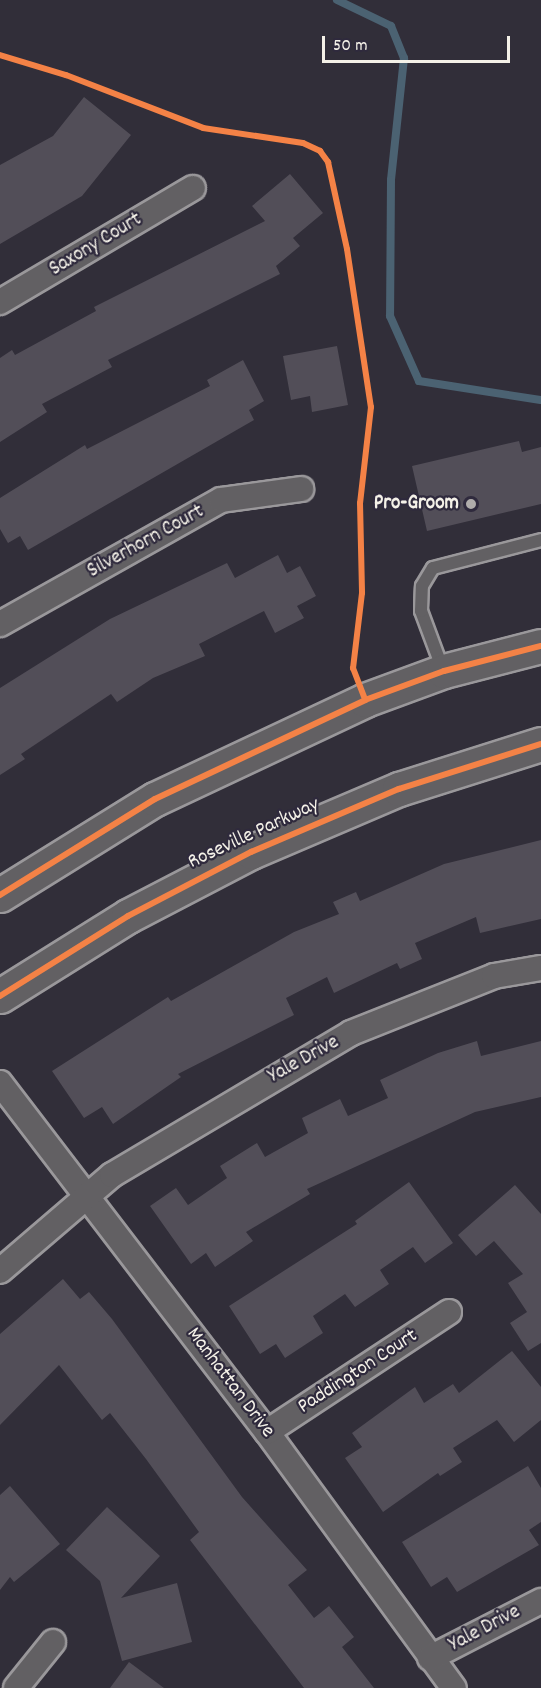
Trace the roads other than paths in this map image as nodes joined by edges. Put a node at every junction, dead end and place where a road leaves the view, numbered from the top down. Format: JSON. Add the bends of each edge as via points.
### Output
{"nodes":[{"id":1,"x":193,"y":188,"type":"dead end"},
{"id":2,"x":0,"y":302,"type":"edge"},
{"id":3,"x":301,"y":489,"type":"dead end"},
{"id":4,"x":541,"y":540,"type":"edge"},
{"id":5,"x":0,"y":624,"type":"edge"},
{"id":6,"x":541,"y":646,"type":"edge"},
{"id":7,"x":444,"y":671,"type":"junction"},
{"id":8,"x":541,"y":744,"type":"edge"},
{"id":9,"x":0,"y":895,"type":"edge"},
{"id":10,"x":541,"y":968,"type":"edge"},
{"id":11,"x":0,"y":996,"type":"edge"},
{"id":12,"x":0,"y":1083,"type":"edge"},
{"id":13,"x":87,"y":1194,"type":"junction"},
{"id":14,"x":0,"y":1271,"type":"edge"},
{"id":15,"x":449,"y":1312,"type":"dead end"},
{"id":16,"x":267,"y":1432,"type":"junction"},
{"id":17,"x":541,"y":1601,"type":"edge"},
{"id":18,"x":53,"y":1642,"type":"dead end"},
{"id":19,"x":430,"y":1658,"type":"junction"},
{"id":20,"x":16,"y":1688,"type":"edge"},
{"id":21,"x":454,"y":1688,"type":"edge"}],
"edges":[{"from":1,"to":2,"type":"street","name":"Saxony Court"},
{"from":3,"to":5,"type":"street","name":"Silverhorn Court","via":[[221,501]]},
{"from":4,"to":7,"type":"lane","via":[[433,568],[422,586],[421,611]]},
{"from":6,"to":7,"type":"main road"},
{"from":7,"to":9,"type":"main road","via":[[365,700],[155,799]]},
{"from":8,"to":11,"type":"main road","name":"Roseville Parkway","via":[[399,789],[251,852],[128,916]]},
{"from":10,"to":13,"type":"street","name":"Yale Drive","via":[[494,976],[351,1033],[253,1088]]},
{"from":12,"to":13,"type":"street","name":"Manhattan Drive"},
{"from":13,"to":14,"type":"street","name":"Yale Drive"},
{"from":13,"to":16,"type":"street","name":"Manhattan Drive"},
{"from":15,"to":16,"type":"street","name":"Paddington Court"},
{"from":16,"to":19,"type":"street","name":"Manhattan Drive"},
{"from":17,"to":19,"type":"street","name":"Yale Drive"},
{"from":18,"to":20,"type":"street"},
{"from":19,"to":21,"type":"street","name":"Manhattan Drive"}]}
